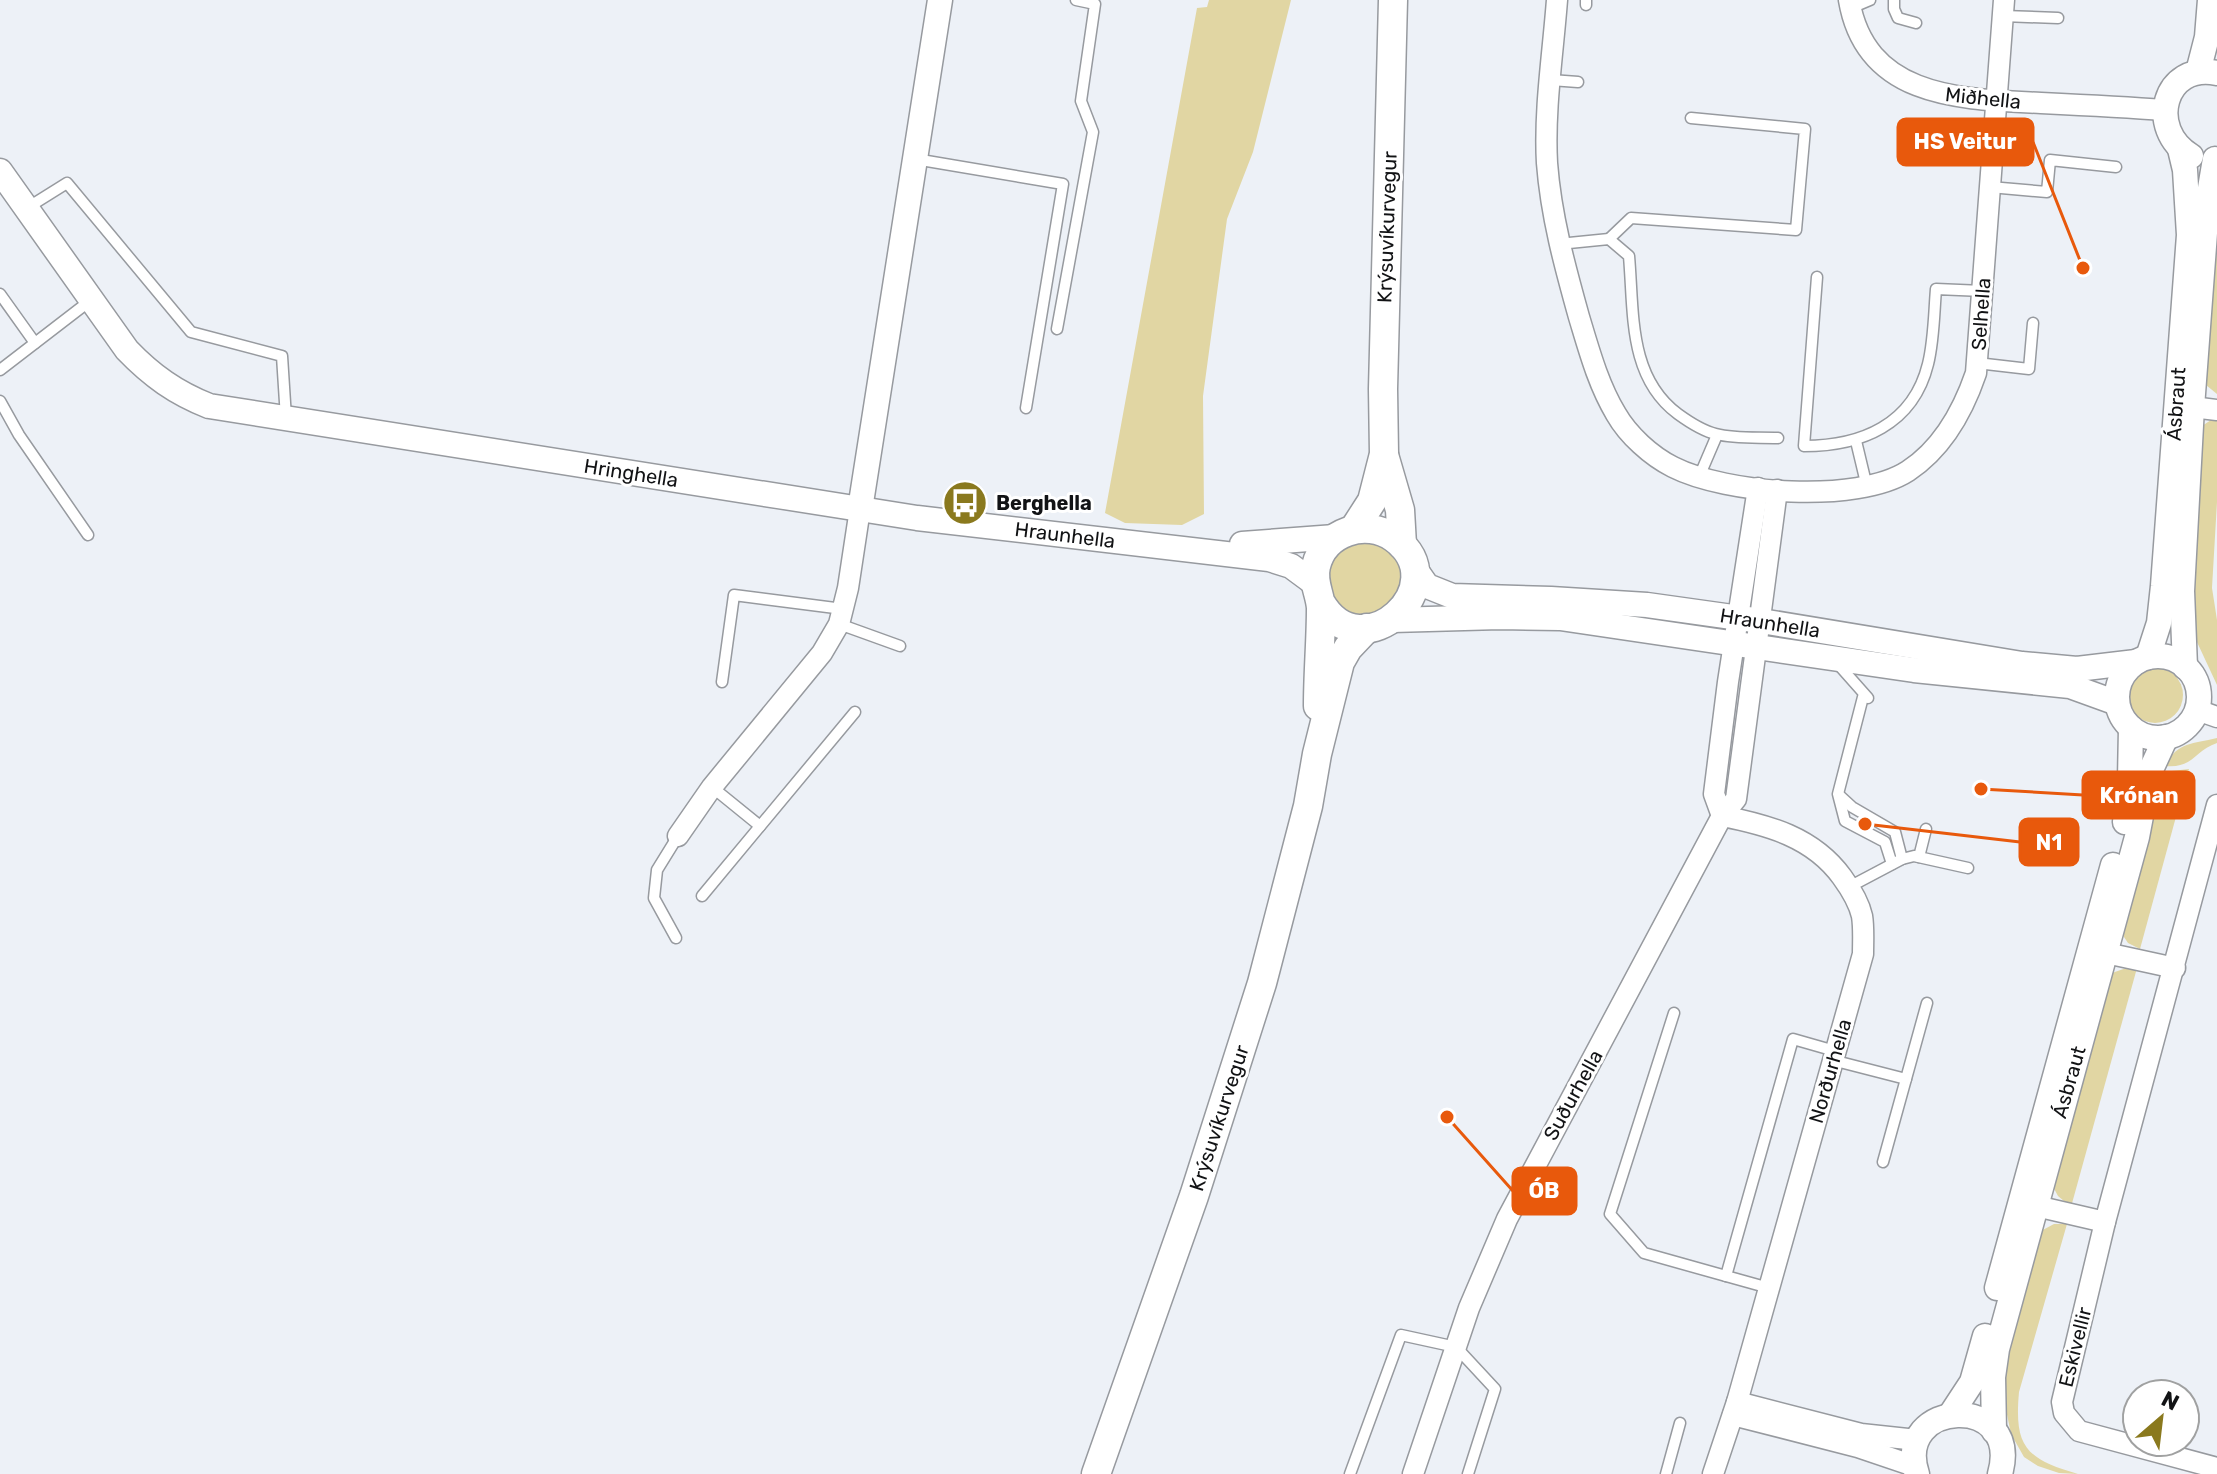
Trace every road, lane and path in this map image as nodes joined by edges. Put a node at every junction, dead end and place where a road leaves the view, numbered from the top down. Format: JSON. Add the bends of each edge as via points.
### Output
{"nodes":[{"id":1,"x":940,"y":0,"type":"edge"},
{"id":2,"x":1076,"y":0,"type":"edge"},
{"id":3,"x":1393,"y":0,"type":"edge"},
{"id":4,"x":1557,"y":0,"type":"edge"},
{"id":5,"x":1894,"y":0,"type":"edge"},
{"id":6,"x":2210,"y":0,"type":"edge"},
{"id":7,"x":1856,"y":3,"type":"edge"},
{"id":8,"x":2004,"y":8,"type":"edge"},
{"id":9,"x":2058,"y":18,"type":"dead end"},
{"id":10,"x":1916,"y":23,"type":"dead end"},
{"id":11,"x":2207,"y":72,"type":"edge"},
{"id":12,"x":1551,"y":80,"type":"junction"},
{"id":13,"x":1578,"y":82,"type":"dead end"},
{"id":14,"x":1996,"y":101,"type":"junction"},
{"id":15,"x":2164,"y":110,"type":"junction"},
{"id":16,"x":1691,"y":118,"type":"dead end"},
{"id":17,"x":2180,"y":149,"type":"junction"},
{"id":18,"x":915,"y":159,"type":"junction"},
{"id":19,"x":2216,"y":159,"type":"edge"},
{"id":20,"x":2116,"y":167,"type":"dead end"},
{"id":21,"x":0,"y":171,"type":"edge"},
{"id":22,"x":1990,"y":187,"type":"junction"},
{"id":23,"x":27,"y":208,"type":"junction"},
{"id":24,"x":1609,"y":239,"type":"junction"},
{"id":25,"x":1559,"y":244,"type":"junction"},
{"id":26,"x":1817,"y":277,"type":"dead end"},
{"id":27,"x":1983,"y":291,"type":"junction"},
{"id":28,"x":0,"y":294,"type":"edge"},
{"id":29,"x":92,"y":298,"type":"junction"},
{"id":30,"x":2033,"y":323,"type":"dead end"},
{"id":31,"x":1057,"y":329,"type":"dead end"},
{"id":32,"x":35,"y":343,"type":"junction"},
{"id":33,"x":1977,"y":363,"type":"junction"},
{"id":34,"x":0,"y":370,"type":"edge"},
{"id":35,"x":0,"y":401,"type":"edge"},
{"id":36,"x":2192,"y":407,"type":"junction"},
{"id":37,"x":1026,"y":408,"type":"dead end"},
{"id":38,"x":2217,"y":410,"type":"edge"},
{"id":39,"x":286,"y":418,"type":"junction"},
{"id":40,"x":1717,"y":435,"type":"junction"},
{"id":41,"x":1778,"y":438,"type":"dead end"},
{"id":42,"x":1856,"y":441,"type":"junction"},
{"id":43,"x":1384,"y":454,"type":"junction"},
{"id":44,"x":1699,"y":477,"type":"junction"},
{"id":45,"x":1867,"y":487,"type":"junction"},
{"id":46,"x":1768,"y":489,"type":"junction"},
{"id":47,"x":860,"y":509,"type":"junction"},
{"id":48,"x":1345,"y":533,"type":"junction"},
{"id":49,"x":88,"y":535,"type":"dead end"},
{"id":50,"x":1176,"y":548,"type":"junction"},
{"id":51,"x":1407,"y":555,"type":"junction"},
{"id":52,"x":1318,"y":593,"type":"junction"},
{"id":53,"x":841,"y":616,"type":"junction"},
{"id":54,"x":1749,"y":619,"type":"junction"},
{"id":55,"x":1380,"y":624,"type":"junction"},
{"id":56,"x":900,"y":646,"type":"dead end"},
{"id":57,"x":1746,"y":646,"type":"junction"},
{"id":58,"x":1834,"y":659,"type":"junction"},
{"id":59,"x":2142,"y":659,"type":"junction"},
{"id":60,"x":2185,"y":667,"type":"junction"},
{"id":61,"x":722,"y":682,"type":"dead end"},
{"id":62,"x":2117,"y":703,"type":"junction"},
{"id":63,"x":855,"y":712,"type":"dead end"},
{"id":64,"x":2207,"y":713,"type":"edge"},
{"id":65,"x":2131,"y":728,"type":"junction"},
{"id":66,"x":2166,"y":737,"type":"junction"},
{"id":67,"x":1317,"y":754,"type":"junction"},
{"id":68,"x":712,"y":787,"type":"junction"},
{"id":69,"x":2217,"y":805,"type":"edge"},
{"id":70,"x":1722,"y":816,"type":"junction"},
{"id":71,"x":760,"y":826,"type":"junction"},
{"id":72,"x":1926,"y":829,"type":"dead end"},
{"id":73,"x":678,"y":836,"type":"joint"},
{"id":74,"x":1919,"y":857,"type":"junction"},
{"id":75,"x":1897,"y":862,"type":"junction"},
{"id":76,"x":1968,"y":868,"type":"dead end"},
{"id":77,"x":1849,"y":887,"type":"junction"},
{"id":78,"x":702,"y":896,"type":"dead end"},
{"id":79,"x":676,"y":938,"type":"dead end"},
{"id":80,"x":2106,"y":953,"type":"junction"},
{"id":81,"x":2175,"y":968,"type":"junction"},
{"id":82,"x":1927,"y":1003,"type":"dead end"},
{"id":83,"x":1674,"y":1013,"type":"dead end"},
{"id":84,"x":1834,"y":1056,"type":"junction"},
{"id":85,"x":1906,"y":1079,"type":"junction"},
{"id":86,"x":1883,"y":1162,"type":"dead end"},
{"id":87,"x":2036,"y":1206,"type":"junction"},
{"id":88,"x":2105,"y":1222,"type":"junction"},
{"id":89,"x":1726,"y":1276,"type":"junction"},
{"id":90,"x":1769,"y":1288,"type":"junction"},
{"id":91,"x":1456,"y":1347,"type":"junction"},
{"id":92,"x":1735,"y":1408,"type":"junction"},
{"id":93,"x":1951,"y":1414,"type":"junction"},
{"id":94,"x":1680,"y":1423,"type":"dead end"},
{"id":95,"x":1994,"y":1431,"type":"junction"},
{"id":96,"x":1917,"y":1440,"type":"junction"},
{"id":97,"x":2210,"y":1469,"type":"edge"},
{"id":98,"x":1916,"y":1470,"type":"edge"},
{"id":99,"x":2004,"y":1473,"type":"edge"},
{"id":100,"x":1096,"y":1474,"type":"edge"},
{"id":101,"x":1350,"y":1474,"type":"edge"},
{"id":102,"x":1413,"y":1474,"type":"edge"},
{"id":103,"x":1468,"y":1474,"type":"edge"},
{"id":104,"x":1666,"y":1474,"type":"edge"},
{"id":105,"x":1713,"y":1474,"type":"edge"}],
"edges":[{"from":1,"to":18,"type":"street"},
{"from":2,"to":31,"type":"lane","via":[[1095,4],[1081,101],[1093,132]]},
{"from":3,"to":43,"type":"main road","name":"Krýsuvíkurvegur"},
{"from":4,"to":12,"type":"street","name":"Selhella"},
{"from":5,"to":10,"type":"lane","via":[[1898,18]]},
{"from":6,"to":11,"type":"street"},
{"from":7,"to":14,"type":"street","name":"Miðhella","via":[[1867,46],[1897,76],[1927,91]]},
{"from":8,"to":9,"type":"lane"},
{"from":8,"to":14,"type":"street","name":"Selhella"},
{"from":11,"to":15,"type":"street","via":[[2175,86]]},
{"from":12,"to":13,"type":"lane"},
{"from":12,"to":25,"type":"street","name":"Selhella","via":[[1547,161]]},
{"from":14,"to":15,"type":"street","name":"Miðhella"},
{"from":14,"to":22,"type":"street","name":"Selhella"},
{"from":15,"to":17,"type":"street","name":"Ásbraut","via":[[2170,138]]},
{"from":16,"to":24,"type":"lane","via":[[1805,129],[1796,230],[1631,218]]},
{"from":17,"to":19,"type":"street"},
{"from":17,"to":59,"type":"street","name":"Ásbraut","via":[[2189,235],[2163,586],[2159,623]]},
{"from":18,"to":37,"type":"lane","via":[[1063,184]]},
{"from":18,"to":47,"type":"street"},
{"from":19,"to":36,"type":"street","name":"Ásbraut","via":[[2207,206]]},
{"from":20,"to":22,"type":"lane","via":[[2050,160],[2047,192]]},
{"from":21,"to":23,"type":"street","name":"Hringhella"},
{"from":22,"to":27,"type":"street","name":"Selhella"},
{"from":23,"to":29,"type":"street","name":"Hringhella"},
{"from":23,"to":39,"type":"lane","via":[[67,183],[191,332],[282,356]]},
{"from":24,"to":25,"type":"lane"},
{"from":24,"to":40,"type":"lane","via":[[1629,256],[1638,353],[1647,380],[1665,404]]},
{"from":25,"to":44,"type":"street","name":"Selhella","via":[[1601,385],[1617,416],[1640,444],[1671,466]]},
{"from":26,"to":42,"type":"lane","via":[[1804,446]]},
{"from":27,"to":33,"type":"street","name":"Selhella"},
{"from":27,"to":42,"type":"lane","via":[[1936,289],[1929,361],[1917,391],[1891,421]]},
{"from":28,"to":32,"type":"lane"},
{"from":29,"to":32,"type":"lane"},
{"from":29,"to":39,"type":"street","name":"Hringhella","via":[[127,350],[183,395],[209,406]]},
{"from":30,"to":33,"type":"lane","via":[[2029,369]]},
{"from":32,"to":34,"type":"lane"},
{"from":33,"to":45,"type":"street","name":"Selhella","via":[[1967,401],[1944,438],[1907,472]]},
{"from":35,"to":49,"type":"lane"},
{"from":36,"to":38,"type":"street"},
{"from":36,"to":60,"type":"street","name":"Ásbraut","via":[[2182,591]]},
{"from":39,"to":47,"type":"street","name":"Hringhella"},
{"from":40,"to":41,"type":"lane"},
{"from":40,"to":44,"type":"lane"},
{"from":42,"to":45,"type":"lane"},
{"from":43,"to":48,"type":"main road","name":"Krýsuvíkurvegur","via":[[1372,501]]},
{"from":43,"to":51,"type":"main road","name":"Krýsuvíkurvegur"},
{"from":44,"to":46,"type":"street","name":"Selhella"},
{"from":45,"to":46,"type":"street","name":"Selhella"},
{"from":46,"to":54,"type":"street"},
{"from":47,"to":50,"type":"street","name":"Hraunhella","via":[[947,527]]},
{"from":47,"to":53,"type":"street"},
{"from":48,"to":50,"type":"street","name":"Hraunhella"},
{"from":48,"to":51,"type":"main road","via":[[1380,531]]},
{"from":48,"to":52,"type":"main road","via":[[1318,558]]},
{"from":50,"to":52,"type":"street","name":"Hraunhella","via":[[1281,561]]},
{"from":51,"to":54,"type":"street","name":"Hraunhella","via":[[1427,586],[1452,596],[1647,605]]},
{"from":51,"to":55,"type":"main road","via":[[1414,585],[1411,597],[1405,608]]},
{"from":52,"to":55,"type":"main road","via":[[1340,622],[1353,627]]},
{"from":52,"to":67,"type":"main road","name":"Krýsuvíkurvegur"},
{"from":53,"to":56,"type":"lane"},
{"from":53,"to":61,"type":"lane","via":[[734,595]]},
{"from":53,"to":68,"type":"street","via":[[822,653]]},
{"from":54,"to":57,"type":"street"},
{"from":54,"to":59,"type":"street","name":"Hraunhella","via":[[2022,664],[2077,669]]},
{"from":55,"to":57,"type":"street","name":"Hraunhella","via":[[1560,618]]},
{"from":55,"to":67,"type":"main road","name":"Krýsuvíkurvegur","via":[[1348,648],[1340,662]]},
{"from":57,"to":58,"type":"street","name":"Hraunhella"},
{"from":57,"to":70,"type":"street","via":[[1714,794]]},
{"from":58,"to":62,"type":"street","name":"Hraunhella","via":[[2070,686]]},
{"from":58,"to":75,"type":"lane","via":[[1866,698],[1838,794],[1845,821],[1885,842]]},
{"from":59,"to":60,"type":"street","via":[[2168,657]]},
{"from":59,"to":62,"type":"street","via":[[2123,675]]},
{"from":60,"to":64,"type":"street"},
{"from":62,"to":65,"type":"street"},
{"from":63,"to":71,"type":"lane"},
{"from":64,"to":66,"type":"street"},
{"from":65,"to":66,"type":"street","via":[[2148,737]]},
{"from":65,"to":93,"type":"street","name":"Ásbraut","via":[[2124,827],[1979,1361]]},
{"from":66,"to":80,"type":"street","name":"Ásbraut","via":[[2149,774]]},
{"from":67,"to":100,"type":"main road","name":"Krýsuvíkurvegur","via":[[1289,880],[1235,1073]]},
{"from":68,"to":71,"type":"lane"},
{"from":68,"to":73,"type":"street"},
{"from":69,"to":81,"type":"street","name":"Eskivellir"},
{"from":70,"to":77,"type":"street","name":"Norðurhella","via":[[1800,839],[1832,863]]},
{"from":70,"to":91,"type":"street","name":"Suðurhella","via":[[1507,1219]]},
{"from":71,"to":78,"type":"lane"},
{"from":72,"to":74,"type":"lane"},
{"from":73,"to":79,"type":"lane","via":[[657,870],[654,898]]},
{"from":74,"to":75,"type":"lane"},
{"from":74,"to":76,"type":"lane"},
{"from":75,"to":77,"type":"lane"},
{"from":77,"to":84,"type":"street","name":"Norðurhella","via":[[1861,914],[1863,954]]},
{"from":80,"to":81,"type":"street"},
{"from":80,"to":87,"type":"street","name":"Ásbraut"},
{"from":81,"to":88,"type":"street","name":"Eskivellir"},
{"from":82,"to":85,"type":"lane"},
{"from":83,"to":89,"type":"lane","via":[[1610,1214],[1644,1253]]},
{"from":84,"to":85,"type":"lane"},
{"from":84,"to":89,"type":"lane","via":[[1793,1039]]},
{"from":84,"to":90,"type":"street","name":"Norðurhella"},
{"from":85,"to":86,"type":"lane"},
{"from":87,"to":88,"type":"street"},
{"from":87,"to":95,"type":"street","name":"Ásbraut","via":[[1997,1349]]},
{"from":88,"to":97,"type":"street","name":"Eskivellir","via":[[2062,1402],[2064,1413],[2079,1431]]},
{"from":89,"to":90,"type":"lane"},
{"from":90,"to":92,"type":"street","name":"Norðurhella"},
{"from":91,"to":101,"type":"lane","via":[[1401,1335]]},
{"from":91,"to":102,"type":"street","name":"Suðurhella"},
{"from":91,"to":103,"type":"lane","via":[[1495,1389]]},
{"from":92,"to":96,"type":"street"},
{"from":92,"to":98,"type":"street"},
{"from":92,"to":105,"type":"street","name":"Norðurhella"},
{"from":93,"to":95,"type":"street","via":[[1975,1416]]},
{"from":93,"to":96,"type":"street","via":[[1937,1419]]},
{"from":94,"to":104,"type":"lane"},
{"from":95,"to":99,"type":"street","name":"Ásbraut"},
{"from":96,"to":98,"type":"street"}]}
